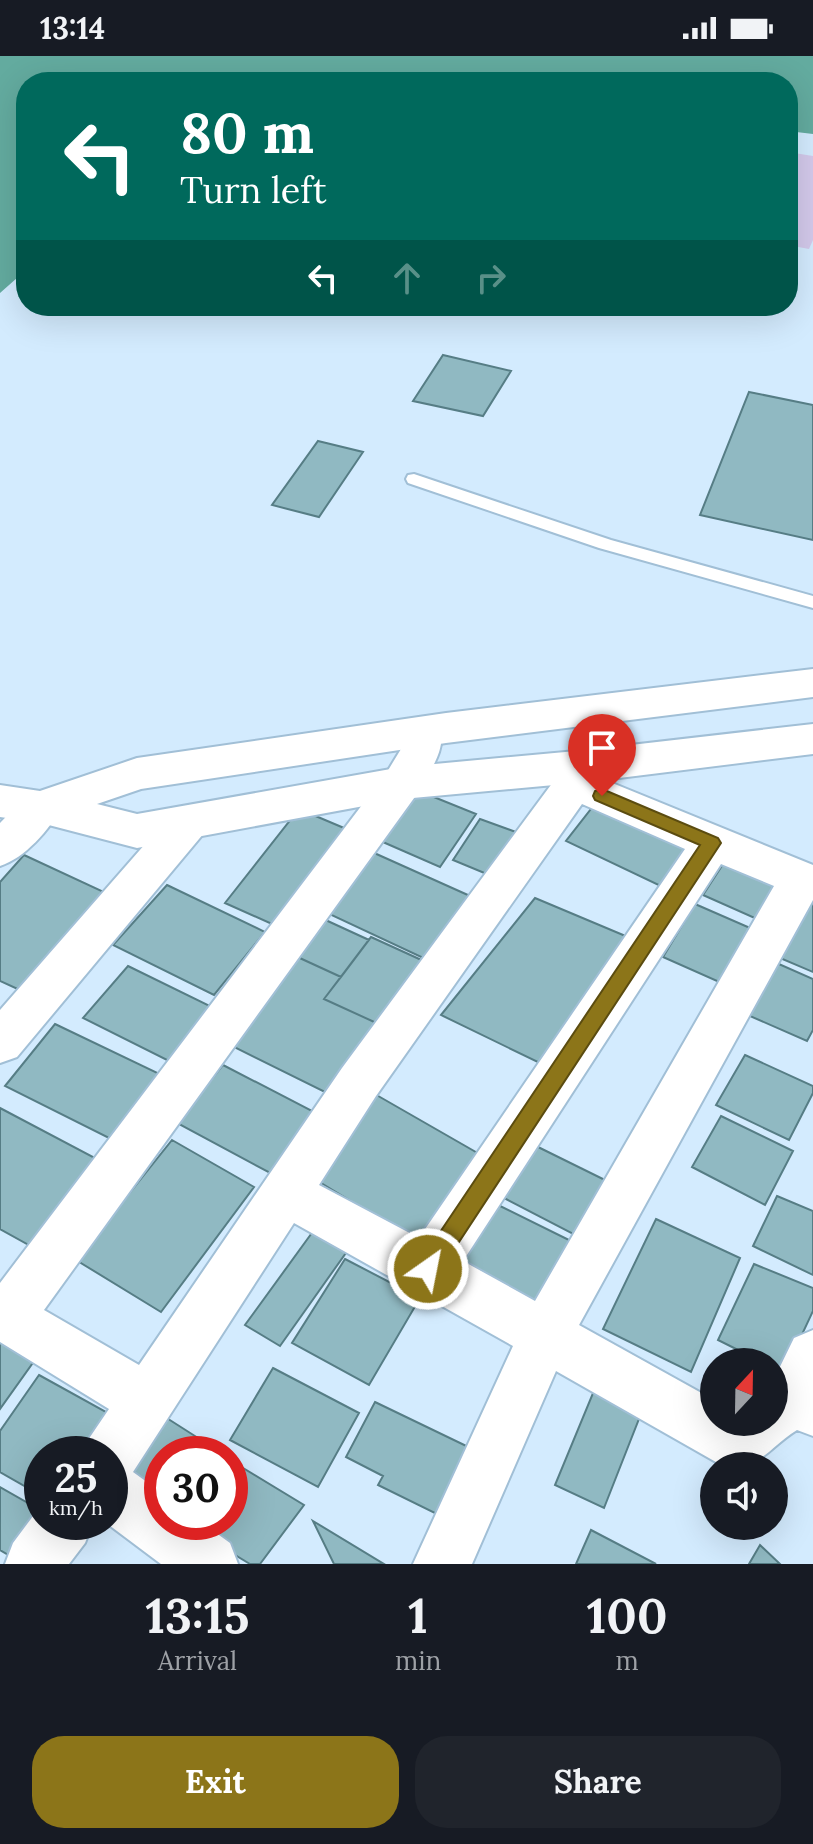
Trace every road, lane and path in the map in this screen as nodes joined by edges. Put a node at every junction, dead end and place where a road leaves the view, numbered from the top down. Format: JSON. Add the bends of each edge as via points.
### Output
{"nodes":[{"id":1,"x":414,"y":479,"type":"dead end"},
{"id":2,"x":813,"y":602,"type":"edge"},
{"id":3,"x":813,"y":683,"type":"edge"},
{"id":4,"x":661,"y":699,"type":"junction"},
{"id":5,"x":423,"y":731,"type":"junction"},
{"id":6,"x":813,"y":739,"type":"edge"},
{"id":7,"x":688,"y":755,"type":"junction"},
{"id":8,"x":581,"y":775,"type":"junction"},
{"id":9,"x":402,"y":783,"type":"junction"},
{"id":10,"x":20,"y":804,"type":"edge"},
{"id":11,"x":189,"y":822,"type":"junction"},
{"id":12,"x":712,"y":843,"type":"junction"},
{"id":13,"x":0,"y":850,"type":"edge"},
{"id":14,"x":807,"y":880,"type":"edge"},
{"id":15,"x":0,"y":1043,"type":"edge"},
{"id":16,"x":286,"y":1193,"type":"junction"},
{"id":17,"x":428,"y":1269,"type":"junction"},
{"id":18,"x":4,"y":1315,"type":"edge"},
{"id":19,"x":546,"y":1333,"type":"junction"},
{"id":20,"x":791,"y":1400,"type":"edge"},
{"id":21,"x":149,"y":1402,"type":"junction"},
{"id":22,"x":125,"y":1436,"type":"edge"},
{"id":23,"x":128,"y":1503,"type":"edge"},
{"id":24,"x":51,"y":1540,"type":"edge"},
{"id":25,"x":34,"y":1564,"type":"edge"},
{"id":26,"x":209,"y":1564,"type":"edge"},
{"id":27,"x":442,"y":1564,"type":"edge"}],
"edges":[{"from":1,"to":2,"type":"lane","via":[[605,544]]},
{"from":3,"to":4,"type":"street"},
{"from":4,"to":5,"type":"street"},
{"from":4,"to":7,"type":"street"},
{"from":5,"to":9,"type":"street","via":[[421,749]]},
{"from":5,"to":10,"type":"street","via":[[137,774]]},
{"from":6,"to":7,"type":"street"},
{"from":7,"to":8,"type":"street"},
{"from":8,"to":9,"type":"street"},
{"from":8,"to":12,"type":"street"},
{"from":8,"to":16,"type":"street","via":[[359,1082]]},
{"from":9,"to":11,"type":"street"},
{"from":9,"to":18,"type":"street"},
{"from":10,"to":11,"type":"street","via":[[137,831]]},
{"from":10,"to":13,"type":"street"},
{"from":11,"to":15,"type":"street"},
{"from":12,"to":14,"type":"street"},
{"from":12,"to":17,"type":"street"},
{"from":14,"to":19,"type":"street"},
{"from":16,"to":17,"type":"street"},
{"from":16,"to":21,"type":"street"},
{"from":17,"to":19,"type":"street"},
{"from":18,"to":21,"type":"street"},
{"from":19,"to":20,"type":"street","via":[[735,1443]]},
{"from":19,"to":27,"type":"street"},
{"from":21,"to":22,"type":"street"},
{"from":23,"to":26,"type":"street"},
{"from":24,"to":25,"type":"street"}]}
